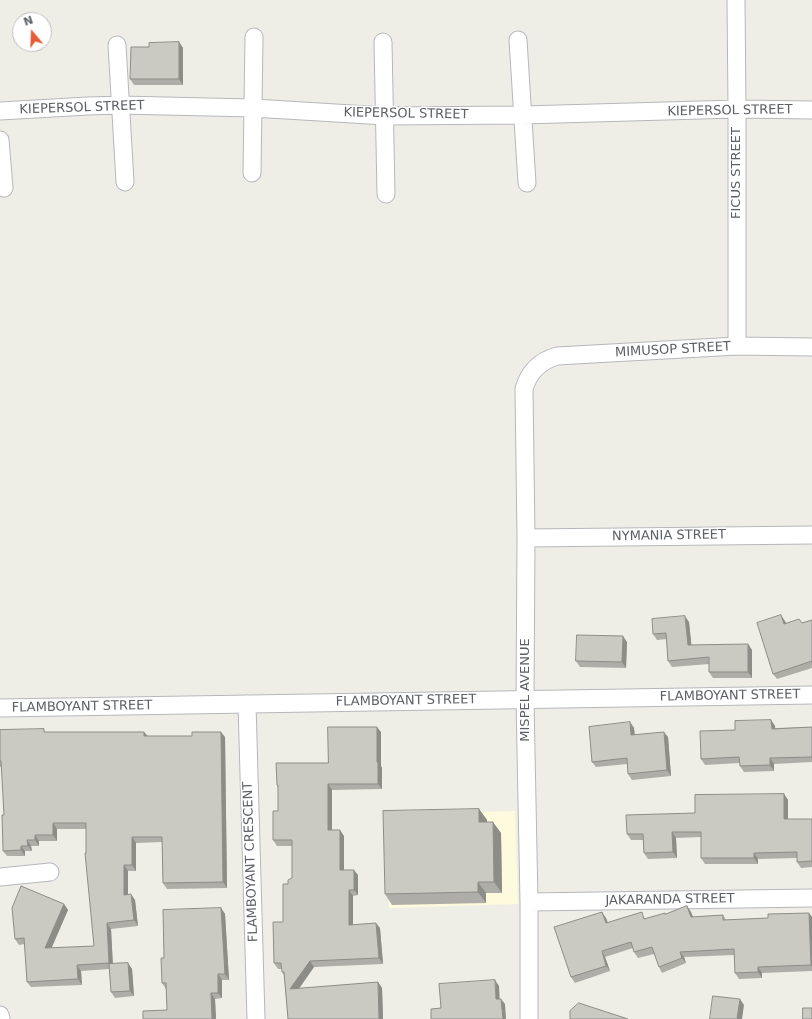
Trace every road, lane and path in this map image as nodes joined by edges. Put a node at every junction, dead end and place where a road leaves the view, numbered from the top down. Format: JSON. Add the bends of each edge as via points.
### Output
{"nodes":[{"id":1,"x":736,"y":0,"type":"edge"},
{"id":2,"x":254,"y":37,"type":"dead end"},
{"id":3,"x":518,"y":40,"type":"dead end"},
{"id":4,"x":383,"y":42,"type":"dead end"},
{"id":5,"x":117,"y":45,"type":"dead end"},
{"id":6,"x":120,"y":105,"type":"junction"},
{"id":7,"x":253,"y":108,"type":"junction"},
{"id":8,"x":737,"y":109,"type":"junction"},
{"id":9,"x":812,"y":110,"type":"edge"},
{"id":10,"x":0,"y":111,"type":"edge"},
{"id":11,"x":523,"y":115,"type":"junction"},
{"id":12,"x":384,"y":116,"type":"junction"},
{"id":13,"x":0,"y":140,"type":"edge"},
{"id":14,"x":252,"y":173,"type":"dead end"},
{"id":15,"x":125,"y":182,"type":"dead end"},
{"id":16,"x":527,"y":183,"type":"dead end"},
{"id":17,"x":4,"y":188,"type":"dead end"},
{"id":18,"x":386,"y":194,"type":"dead end"},
{"id":19,"x":737,"y":346,"type":"junction"},
{"id":20,"x":812,"y":347,"type":"edge"},
{"id":21,"x":537,"y":366,"type":"joint"},
{"id":22,"x":812,"y":535,"type":"edge"},
{"id":23,"x":526,"y":538,"type":"junction"},
{"id":24,"x":812,"y":695,"type":"edge"},
{"id":25,"x":525,"y":700,"type":"junction"},
{"id":26,"x":247,"y":704,"type":"junction"},
{"id":27,"x":0,"y":708,"type":"edge"},
{"id":28,"x":50,"y":872,"type":"dead end"},
{"id":29,"x":0,"y":877,"type":"edge"},
{"id":30,"x":812,"y":898,"type":"edge"},
{"id":31,"x":529,"y":902,"type":"junction"},
{"id":32,"x":0,"y":1015,"type":"edge"},
{"id":33,"x":1,"y":1019,"type":"edge"},
{"id":34,"x":256,"y":1019,"type":"edge"},
{"id":35,"x":529,"y":1019,"type":"edge"}],
"edges":[{"from":1,"to":8,"type":"street","name":"FICUS STREET"},
{"from":2,"to":7,"type":"street"},
{"from":3,"to":11,"type":"street"},
{"from":4,"to":12,"type":"street"},
{"from":5,"to":6,"type":"street"},
{"from":6,"to":7,"type":"street","name":"KIEPERSOL STREET"},
{"from":6,"to":10,"type":"street","name":"KIEPERSOL STREET"},
{"from":6,"to":15,"type":"street"},
{"from":7,"to":12,"type":"street","name":"KIEPERSOL STREET"},
{"from":7,"to":14,"type":"street"},
{"from":8,"to":9,"type":"street","name":"KIEPERSOL STREET"},
{"from":8,"to":11,"type":"street","name":"KIEPERSOL STREET"},
{"from":8,"to":19,"type":"street","name":"FICUS STREET"},
{"from":11,"to":12,"type":"street","name":"KIEPERSOL STREET"},
{"from":11,"to":16,"type":"street"},
{"from":12,"to":18,"type":"street"},
{"from":13,"to":17,"type":"street"},
{"from":19,"to":20,"type":"street","name":"MIMUSOP STREET"},
{"from":19,"to":21,"type":"street","name":"MIMUSOP STREET","via":[[557,356]]},
{"from":21,"to":23,"type":"street","name":"MISPEL AVENUE","via":[[527,378],[524,389]]},
{"from":22,"to":23,"type":"street","name":"NYMANIA STREET"},
{"from":23,"to":25,"type":"street","name":"MISPEL AVENUE"},
{"from":24,"to":25,"type":"street","name":"FLAMBOYANT STREET"},
{"from":25,"to":26,"type":"street","name":"FLAMBOYANT STREET"},
{"from":25,"to":31,"type":"street","name":"MISPEL AVENUE"},
{"from":26,"to":27,"type":"street","name":"FLAMBOYANT STREET"},
{"from":26,"to":34,"type":"street","name":"FLAMBOYANT CRESCENT"},
{"from":28,"to":29,"type":"street"},
{"from":30,"to":31,"type":"street","name":"JAKARANDA STREET"},
{"from":31,"to":35,"type":"street","name":"MISPEL AVENUE"},
{"from":32,"to":33,"type":"street"}]}
